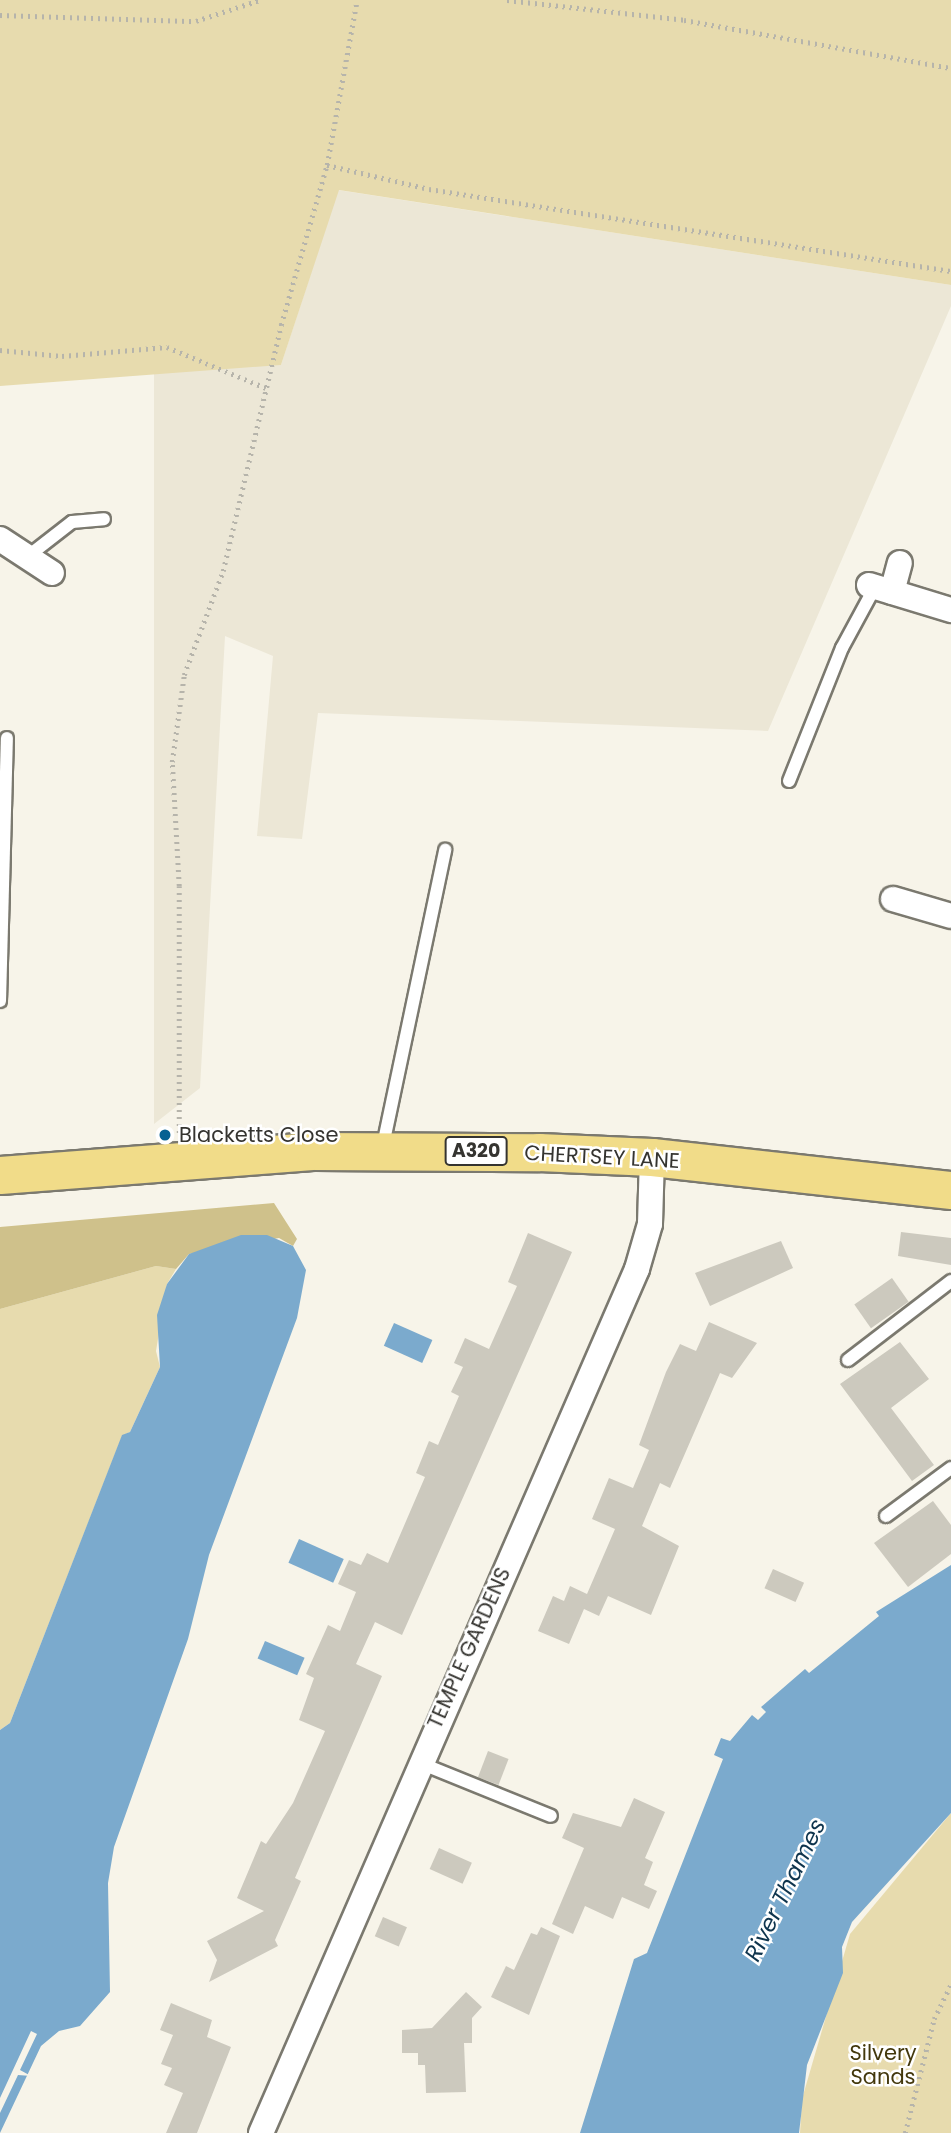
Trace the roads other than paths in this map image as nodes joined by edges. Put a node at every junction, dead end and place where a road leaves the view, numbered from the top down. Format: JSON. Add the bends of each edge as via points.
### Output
{"nodes":[{"id":1,"x":104,"y":519,"type":"dead end"},
{"id":2,"x":8,"y":547,"type":"edge"},
{"id":3,"x":901,"y":563,"type":"dead end"},
{"id":4,"x":52,"y":573,"type":"dead end"},
{"id":5,"x":879,"y":588,"type":"junction"},
{"id":6,"x":951,"y":610,"type":"edge"},
{"id":7,"x":7,"y":737,"type":"dead end"},
{"id":8,"x":789,"y":781,"type":"dead end"},
{"id":9,"x":445,"y":850,"type":"dead end"},
{"id":10,"x":893,"y":899,"type":"dead end"},
{"id":11,"x":951,"y":916,"type":"edge"},
{"id":12,"x":0,"y":1001,"type":"edge"},
{"id":13,"x":382,"y":1150,"type":"junction"},
{"id":14,"x":652,"y":1157,"type":"junction"},
{"id":15,"x":0,"y":1175,"type":"edge"},
{"id":16,"x":951,"y":1191,"type":"edge"},
{"id":17,"x":951,"y":1281,"type":"edge"},
{"id":18,"x":848,"y":1360,"type":"dead end"},
{"id":19,"x":951,"y":1468,"type":"edge"},
{"id":20,"x":886,"y":1516,"type":"dead end"},
{"id":21,"x":419,"y":1763,"type":"junction"},
{"id":22,"x":551,"y":1816,"type":"dead end"},
{"id":23,"x":261,"y":2133,"type":"edge"}],
"edges":[{"from":1,"to":2,"type":"lane","via":[[72,522]]},
{"from":2,"to":4,"type":"street"},
{"from":3,"to":5,"type":"street"},
{"from":5,"to":6,"type":"street"},
{"from":5,"to":8,"type":"lane","via":[[842,648]]},
{"from":7,"to":12,"type":"lane"},
{"from":9,"to":13,"type":"lane"},
{"from":10,"to":11,"type":"street"},
{"from":13,"to":14,"type":"main road","name":"CHERTSEY LANE","number":"A320"},
{"from":13,"to":15,"type":"main road","name":"CHERTSEY LANE","number":"A320","via":[[184,1158]]},
{"from":14,"to":16,"type":"main road","name":"CHERTSEY LANE","number":"A320"},
{"from":14,"to":21,"type":"street","name":"TEMPLE GARDENS","via":[[650,1224],[638,1269]]},
{"from":17,"to":18,"type":"lane"},
{"from":19,"to":20,"type":"lane"},
{"from":21,"to":22,"type":"lane"},
{"from":21,"to":23,"type":"street","name":"TEMPLE GARDENS"}]}
